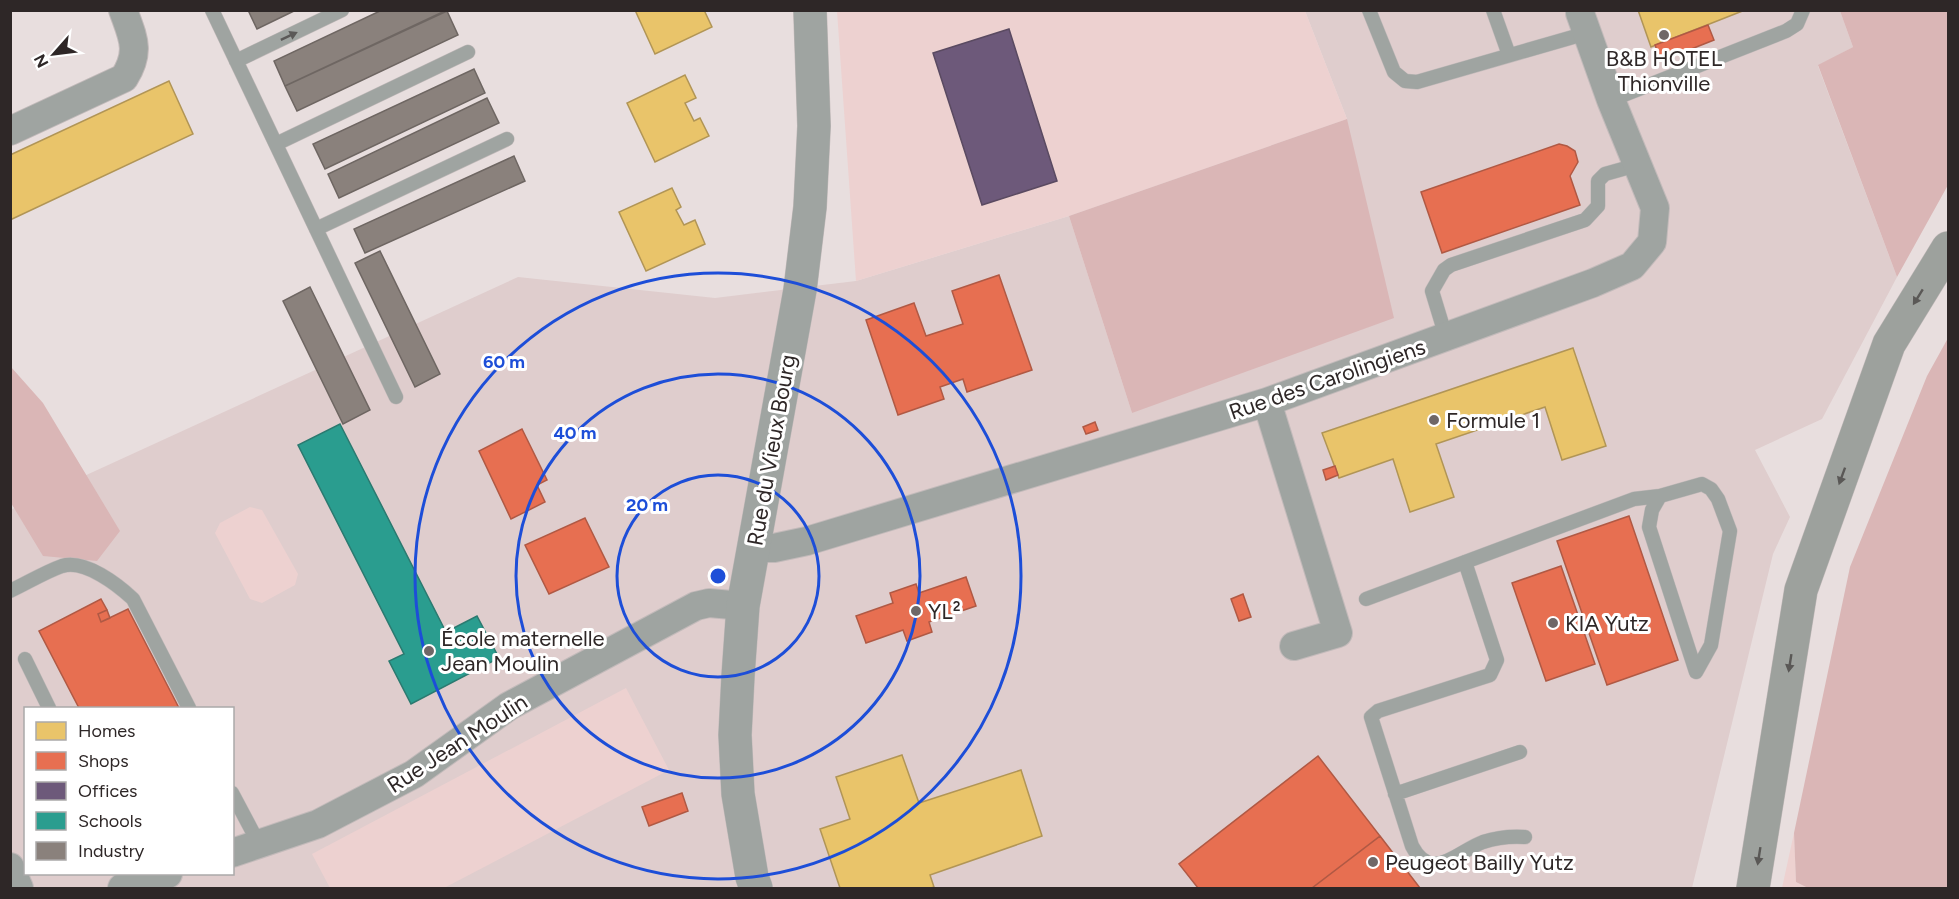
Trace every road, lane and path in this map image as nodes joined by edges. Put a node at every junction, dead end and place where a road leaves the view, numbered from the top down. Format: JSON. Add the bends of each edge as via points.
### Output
{"nodes":[{"id":1,"x":123,"y":10,"type":"edge"},
{"id":2,"x":212,"y":10,"type":"edge"},
{"id":3,"x":342,"y":10,"type":"edge"},
{"id":4,"x":810,"y":10,"type":"edge"},
{"id":5,"x":1369,"y":10,"type":"edge"},
{"id":6,"x":1493,"y":10,"type":"edge"},
{"id":7,"x":1803,"y":10,"type":"edge"},
{"id":8,"x":1584,"y":23,"type":"joint"},
{"id":9,"x":468,"y":52,"type":"dead end"},
{"id":10,"x":1509,"y":55,"type":"junction"},
{"id":11,"x":236,"y":61,"type":"junction"},
{"id":12,"x":1611,"y":100,"type":"junction"},
{"id":13,"x":10,"y":131,"type":"edge"},
{"id":14,"x":507,"y":140,"type":"dead end"},
{"id":15,"x":276,"y":144,"type":"junction"},
{"id":16,"x":1637,"y":165,"type":"junction"},
{"id":17,"x":316,"y":229,"type":"junction"},
{"id":18,"x":1948,"y":248,"type":"edge"},
{"id":19,"x":1446,"y":337,"type":"junction"},
{"id":20,"x":396,"y":397,"type":"dead end"},
{"id":21,"x":1267,"y":402,"type":"junction"},
{"id":22,"x":1660,"y":496,"type":"junction"},
{"id":23,"x":752,"y":548,"type":"junction"},
{"id":24,"x":1465,"y":562,"type":"junction"},
{"id":25,"x":10,"y":591,"type":"edge"},
{"id":26,"x":1366,"y":599,"type":"dead end"},
{"id":27,"x":743,"y":606,"type":"junction"},
{"id":28,"x":1294,"y":646,"type":"dead end"},
{"id":29,"x":25,"y":659,"type":"dead end"},
{"id":30,"x":49,"y":707,"type":"edge"},
{"id":31,"x":188,"y":707,"type":"edge"},
{"id":32,"x":1520,"y":752,"type":"dead end"},
{"id":33,"x":1395,"y":794,"type":"junction"},
{"id":34,"x":234,"y":802,"type":"edge"},
{"id":35,"x":1525,"y":837,"type":"dead end"},
{"id":36,"x":246,"y":848,"type":"edge"},
{"id":37,"x":10,"y":867,"type":"edge"},
{"id":38,"x":160,"y":875,"type":"edge"},
{"id":39,"x":130,"y":882,"type":"edge"},
{"id":40,"x":19,"y":888,"type":"edge"},
{"id":41,"x":756,"y":888,"type":"edge"},
{"id":42,"x":1753,"y":888,"type":"edge"}],
"edges":[{"from":1,"to":13,"type":"street","via":[[135,43],[132,65],[124,78]]},
{"from":2,"to":11,"type":"lane"},
{"from":11,"to":3,"type":"lane","one_way":true},
{"from":4,"to":23,"type":"street","name":"Rue du Vieux Bourg","via":[[814,126],[810,207],[800,290]]},
{"from":5,"to":10,"type":"lane","via":[[1394,72],[1405,81]]},
{"from":6,"to":10,"type":"lane"},
{"from":7,"to":12,"type":"lane","via":[[1797,24],[1786,31]]},
{"from":8,"to":10,"type":"lane"},
{"from":8,"to":12,"type":"street","name":"Rue des Carolingiens"},
{"from":9,"to":15,"type":"lane"},
{"from":11,"to":15,"type":"lane"},
{"from":12,"to":16,"type":"street","name":"Rue des Carolingiens"},
{"from":14,"to":17,"type":"lane"},
{"from":15,"to":17,"type":"lane"},
{"from":16,"to":19,"type":"lane","via":[[1605,174],[1598,181],[1598,206],[1585,220],[1444,270],[1432,291]]},
{"from":16,"to":19,"type":"street","name":"Rue des Carolingiens","via":[[1655,208],[1652,242],[1632,266]]},
{"from":17,"to":20,"type":"lane"},
{"from":18,"to":42,"type":"highway","one_way":true,"via":[[1889,344],[1801,590]]},
{"from":19,"to":21,"type":"street","name":"Rue des Carolingiens"},
{"from":21,"to":23,"type":"street","name":"Rue des Carolingiens","via":[[807,542]]},
{"from":21,"to":28,"type":"street","via":[[1338,633]]},
{"from":22,"to":22,"type":"lane","via":[[1702,484],[1712,489],[1718,499],[1730,531],[1712,645],[1696,672],[1649,526]]},
{"from":22,"to":24,"type":"lane","via":[[1634,499]]},
{"from":23,"to":27,"type":"street","name":"Rue du Vieux Bourg"},
{"from":24,"to":26,"type":"lane"},
{"from":24,"to":33,"type":"lane","via":[[1497,660],[1490,675],[1378,711],[1371,717]]},
{"from":25,"to":31,"type":"lane","via":[[64,565],[95,572],[120,586],[133,599]]},
{"from":27,"to":36,"type":"street","name":"Rue Jean Moulin","via":[[696,606],[509,706],[414,774],[318,824]]},
{"from":27,"to":41,"type":"street","name":"Rue du Vieux Bourg","via":[[735,735],[738,794]]},
{"from":29,"to":30,"type":"lane"},
{"from":32,"to":33,"type":"lane"},
{"from":33,"to":35,"type":"lane","via":[[1412,846],[1426,862],[1439,865],[1501,836]]},
{"from":34,"to":36,"type":"lane"},
{"from":37,"to":40,"type":"street"},
{"from":38,"to":39,"type":"street"}]}
